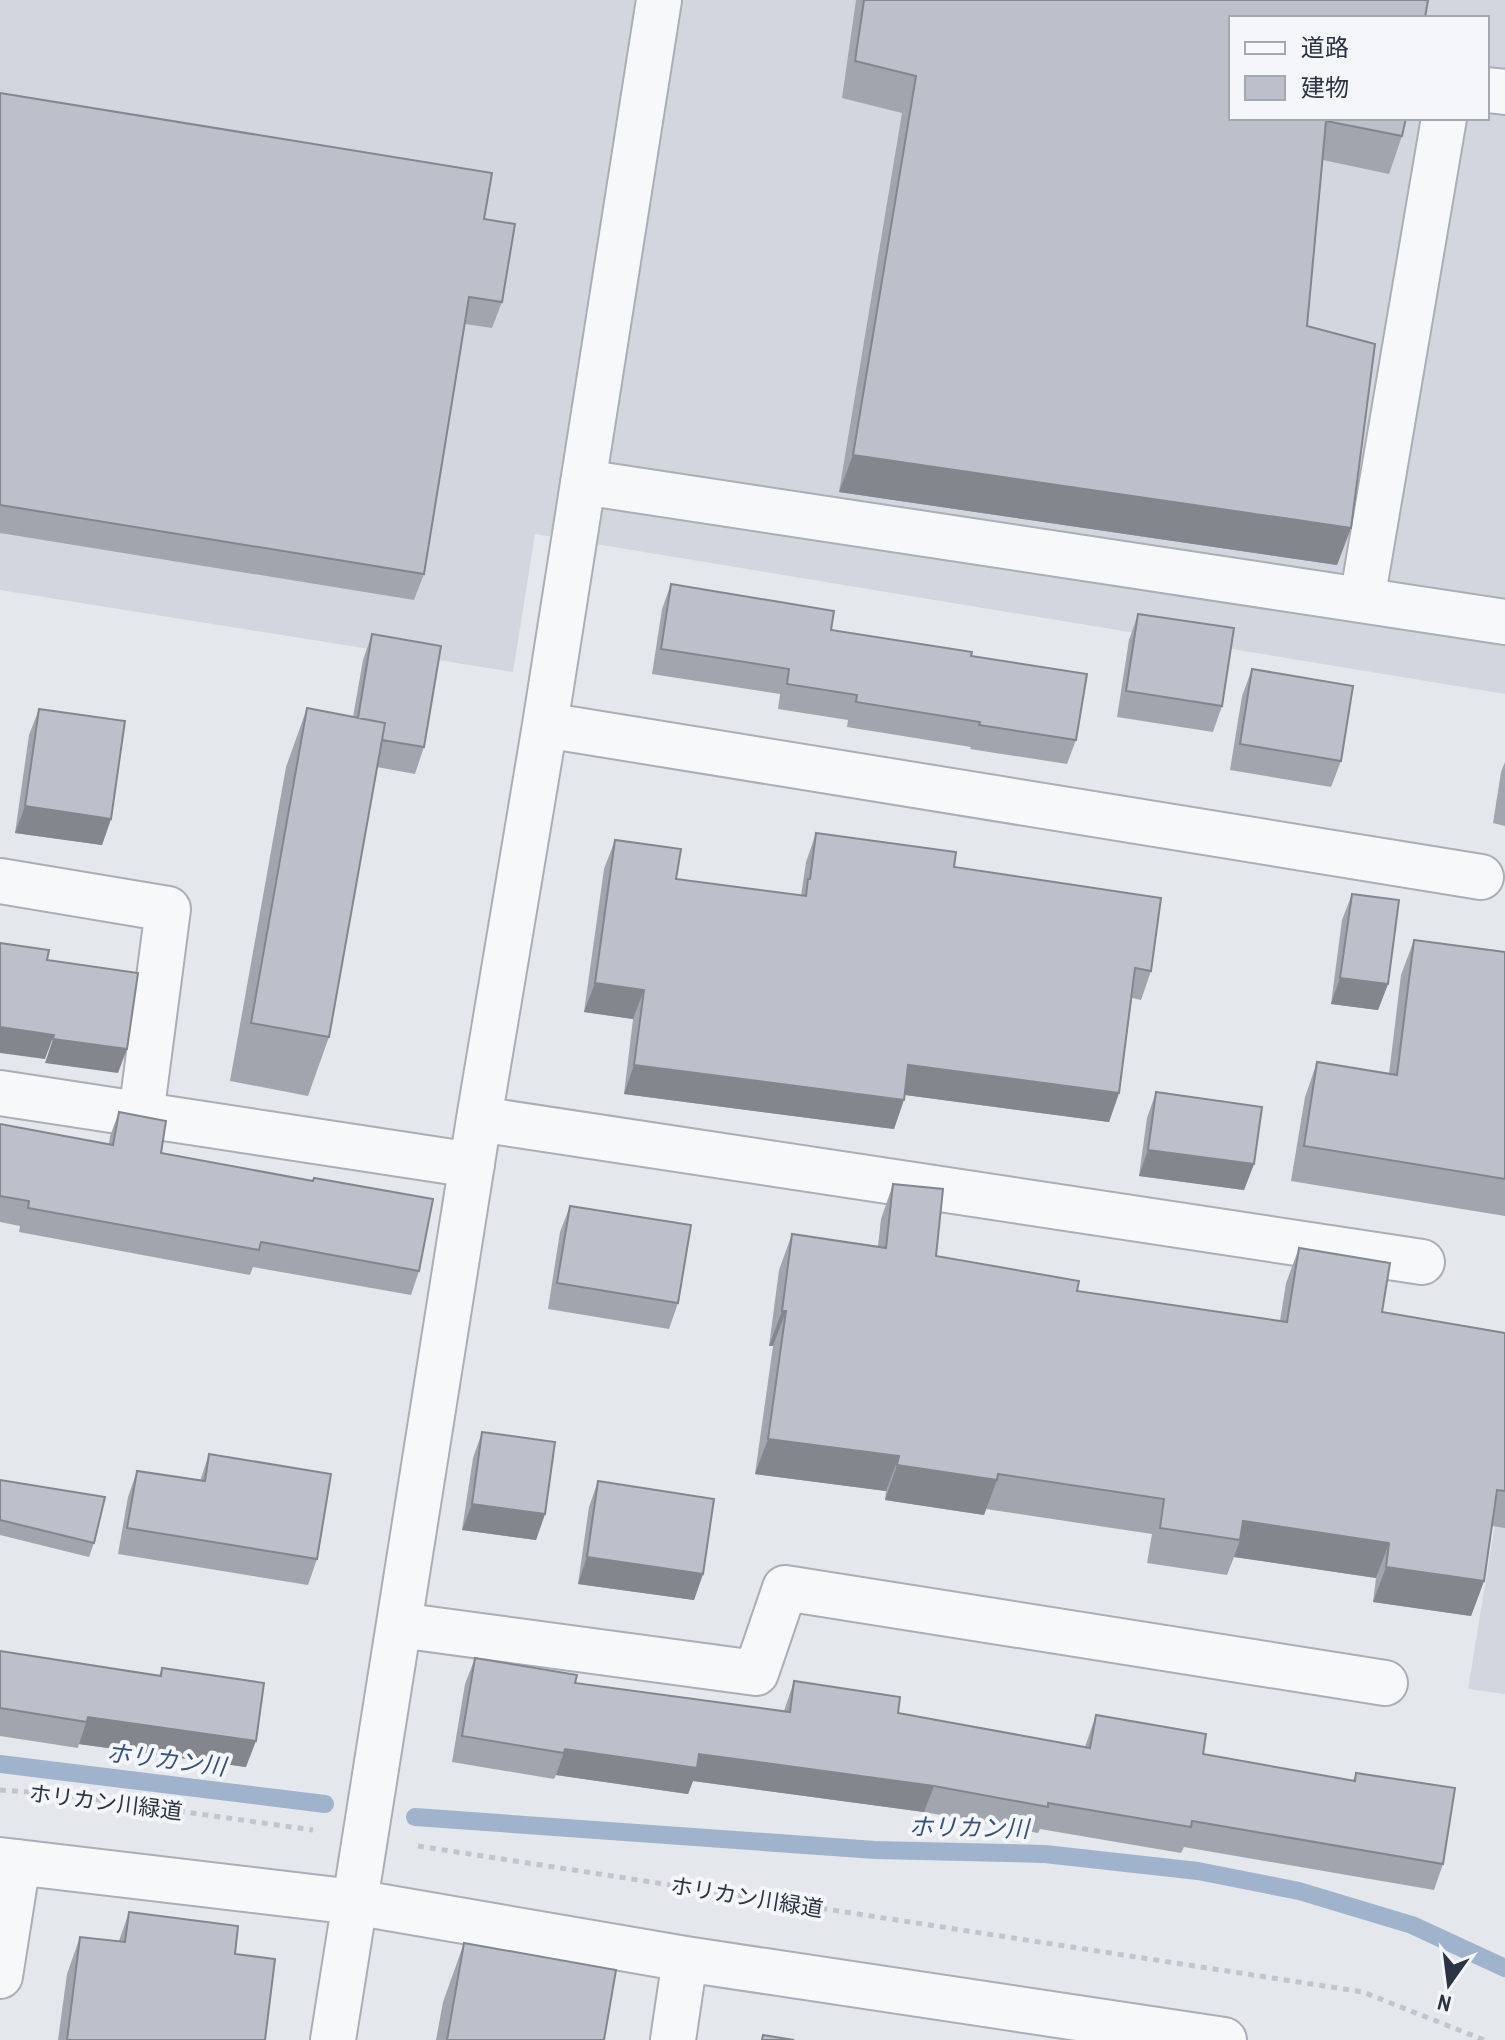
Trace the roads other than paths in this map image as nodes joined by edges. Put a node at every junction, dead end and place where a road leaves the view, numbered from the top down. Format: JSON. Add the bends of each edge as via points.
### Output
{"nodes":[{"id":1,"x":659,"y":0,"type":"edge"},
{"id":2,"x":1444,"y":120,"type":"edge"},
{"id":3,"x":583,"y":482,"type":"junction"},
{"id":4,"x":1362,"y":600,"type":"junction"},
{"id":5,"x":1505,"y":622,"type":"edge"},
{"id":6,"x":545,"y":725,"type":"junction"},
{"id":7,"x":1481,"y":877,"type":"dead end"},
{"id":8,"x":0,"y":881,"type":"edge"},
{"id":9,"x":0,"y":1093,"type":"edge"},
{"id":10,"x":141,"y":1115,"type":"junction"},
{"id":11,"x":479,"y":1119,"type":"junction"},
{"id":12,"x":472,"y":1165,"type":"junction"},
{"id":13,"x":1422,"y":1262,"type":"dead end"},
{"id":14,"x":399,"y":1625,"type":"junction"},
{"id":15,"x":1385,"y":1683,"type":"dead end"},
{"id":16,"x":9,"y":1861,"type":"edge"},
{"id":17,"x":354,"y":1902,"type":"junction"},
{"id":18,"x":685,"y":1959,"type":"junction"},
{"id":19,"x":0,"y":1976,"type":"edge"},
{"id":20,"x":333,"y":2040,"type":"edge"},
{"id":21,"x":673,"y":2040,"type":"edge"},
{"id":22,"x":1224,"y":2040,"type":"edge"}],
"edges":[{"from":1,"to":3,"type":"street"},
{"from":2,"to":4,"type":"street"},
{"from":3,"to":4,"type":"street"},
{"from":3,"to":6,"type":"street"},
{"from":4,"to":5,"type":"street"},
{"from":6,"to":7,"type":"street"},
{"from":6,"to":11,"type":"street"},
{"from":8,"to":10,"type":"street","via":[[168,909]]},
{"from":9,"to":10,"type":"street"},
{"from":10,"to":12,"type":"street"},
{"from":11,"to":12,"type":"street"},
{"from":11,"to":13,"type":"street"},
{"from":12,"to":14,"type":"street"},
{"from":14,"to":15,"type":"street","via":[[756,1673],[785,1588]]},
{"from":14,"to":17,"type":"street"},
{"from":16,"to":17,"type":"street"},
{"from":16,"to":19,"type":"street"},
{"from":17,"to":18,"type":"street"},
{"from":17,"to":20,"type":"street"},
{"from":18,"to":21,"type":"street"},
{"from":18,"to":22,"type":"street"}]}
